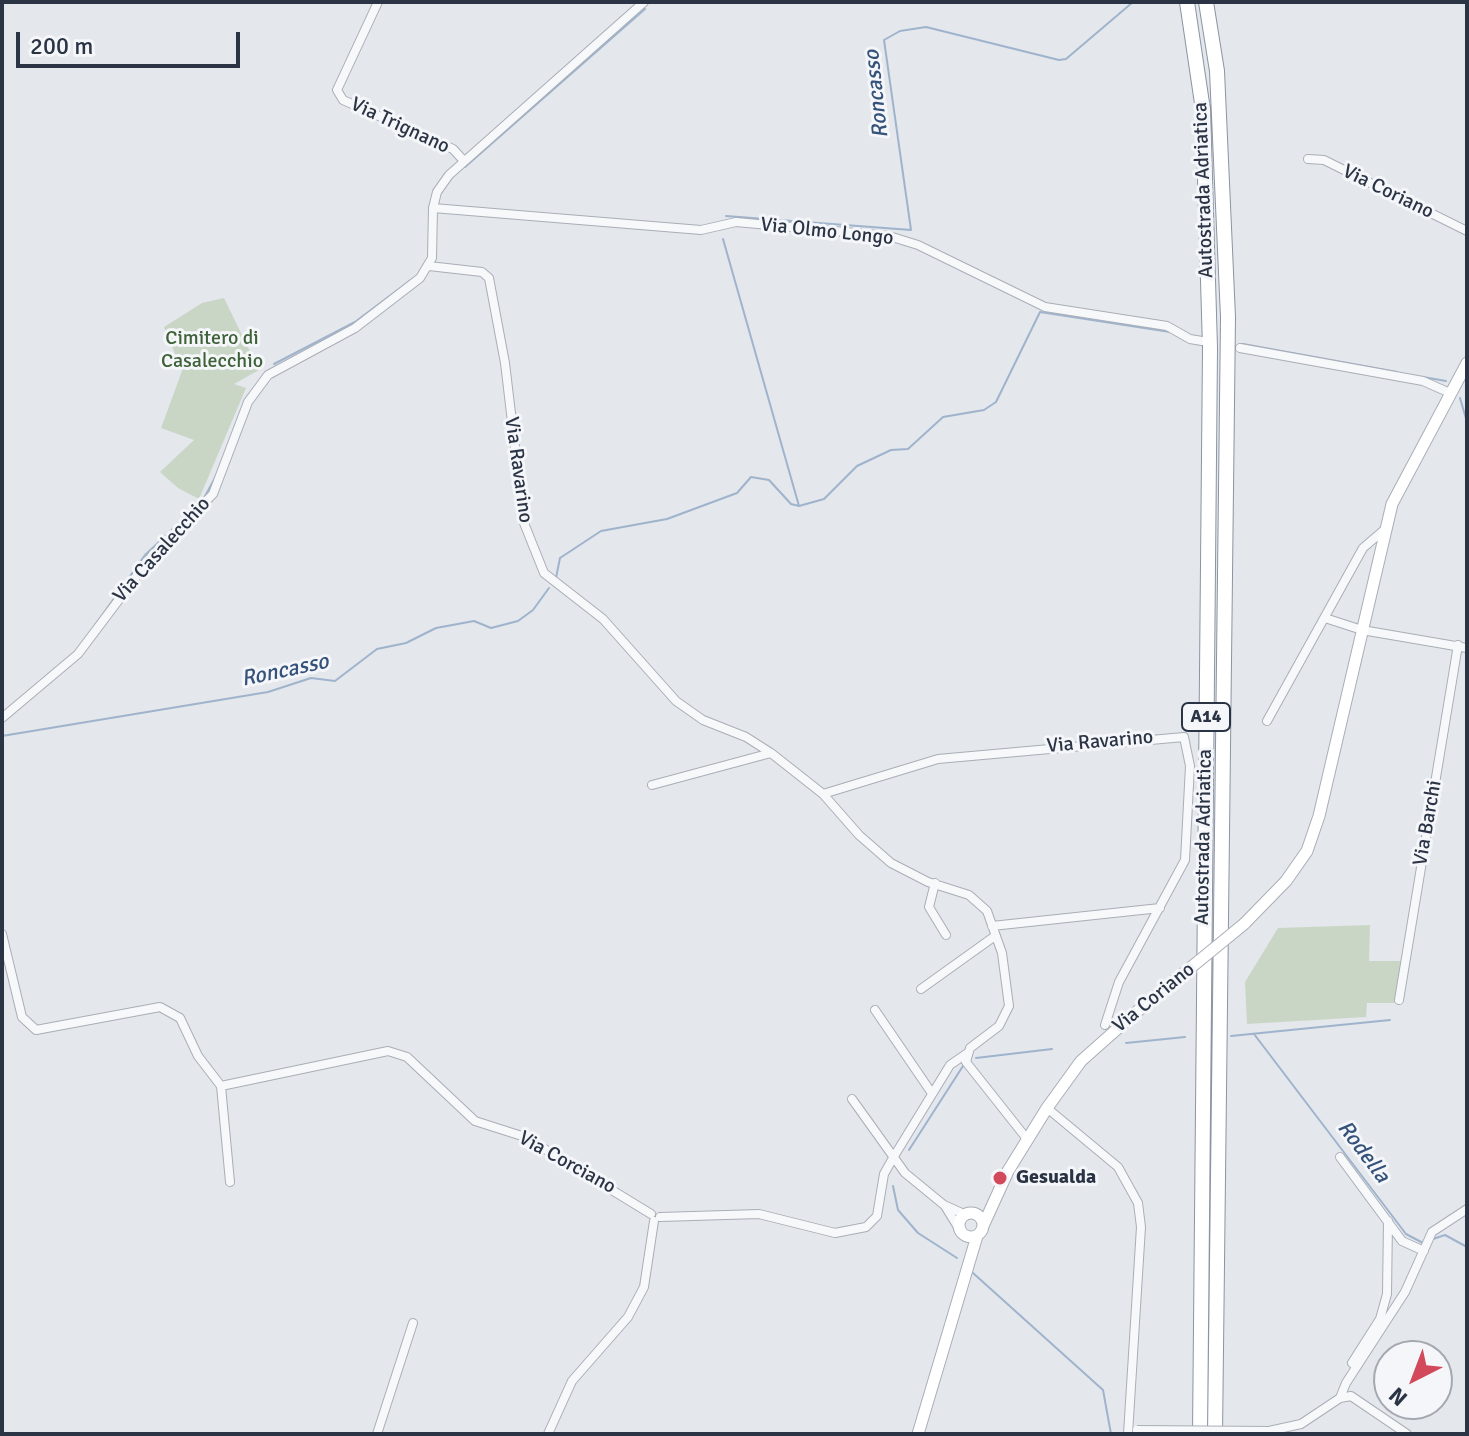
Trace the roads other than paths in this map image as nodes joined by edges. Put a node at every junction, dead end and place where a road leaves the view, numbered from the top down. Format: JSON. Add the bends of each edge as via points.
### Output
{"nodes":[{"id":1,"x":378,"y":2,"type":"edge"},
{"id":2,"x":644,"y":2,"type":"edge"},
{"id":3,"x":1187,"y":2,"type":"edge"},
{"id":4,"x":1206,"y":2,"type":"edge"},
{"id":5,"x":1308,"y":159,"type":"dead end"},
{"id":6,"x":464,"y":161,"type":"junction"},
{"id":7,"x":433,"y":208,"type":"junction"},
{"id":8,"x":1467,"y":231,"type":"edge"},
{"id":9,"x":429,"y":266,"type":"junction"},
{"id":10,"x":1202,"y":341,"type":"dead end"},
{"id":11,"x":1240,"y":348,"type":"dead end"},
{"id":12,"x":1467,"y":363,"type":"edge"},
{"id":13,"x":1450,"y":393,"type":"junction"},
{"id":14,"x":1384,"y":530,"type":"junction"},
{"id":15,"x":1325,"y":618,"type":"junction"},
{"id":16,"x":1362,"y":630,"type":"junction"},
{"id":17,"x":1463,"y":647,"type":"edge"},
{"id":18,"x":2,"y":718,"type":"edge"},
{"id":19,"x":1267,"y":721,"type":"dead end"},
{"id":20,"x":1188,"y":742,"type":"joint"},
{"id":21,"x":771,"y":753,"type":"junction"},
{"id":22,"x":652,"y":785,"type":"dead end"},
{"id":23,"x":823,"y":794,"type":"junction"},
{"id":24,"x":935,"y":883,"type":"junction"},
{"id":25,"x":1160,"y":908,"type":"junction"},
{"id":26,"x":994,"y":931,"type":"junction"},
{"id":27,"x":2,"y":934,"type":"edge"},
{"id":28,"x":946,"y":935,"type":"dead end"},
{"id":29,"x":921,"y":989,"type":"dead end"},
{"id":30,"x":1399,"y":1000,"type":"dead end"},
{"id":31,"x":875,"y":1010,"type":"dead end"},
{"id":32,"x":1105,"y":1025,"type":"dead end"},
{"id":33,"x":966,"y":1054,"type":"junction"},
{"id":34,"x":221,"y":1086,"type":"junction"},
{"id":35,"x":931,"y":1092,"type":"junction"},
{"id":36,"x":852,"y":1099,"type":"dead end"},
{"id":37,"x":1047,"y":1108,"type":"junction"},
{"id":38,"x":1027,"y":1139,"type":"junction"},
{"id":39,"x":1340,"y":1157,"type":"dead end"},
{"id":40,"x":893,"y":1158,"type":"junction"},
{"id":41,"x":230,"y":1182,"type":"dead end"},
{"id":42,"x":996,"y":1194,"type":"junction"},
{"id":43,"x":944,"y":1205,"type":"junction"},
{"id":44,"x":1467,"y":1209,"type":"edge"},
{"id":45,"x":968,"y":1213,"type":"junction"},
{"id":46,"x":655,"y":1217,"type":"junction"},
{"id":47,"x":1388,"y":1221,"type":"junction"},
{"id":48,"x":960,"y":1230,"type":"junction"},
{"id":49,"x":980,"y":1231,"type":"junction"},
{"id":50,"x":1427,"y":1245,"type":"junction"},
{"id":51,"x":971,"y":1258,"type":"junction"},
{"id":52,"x":413,"y":1323,"type":"dead end"},
{"id":53,"x":1356,"y":1367,"type":"junction"},
{"id":54,"x":1340,"y":1398,"type":"junction"},
{"id":55,"x":1301,"y":1424,"type":"junction"},
{"id":56,"x":1131,"y":1431,"type":"edge"},
{"id":57,"x":377,"y":1434,"type":"edge"},
{"id":58,"x":548,"y":1434,"type":"edge"},
{"id":59,"x":918,"y":1434,"type":"edge"},
{"id":60,"x":1200,"y":1434,"type":"edge"},
{"id":61,"x":1215,"y":1434,"type":"edge"},
{"id":62,"x":1292,"y":1434,"type":"edge"},
{"id":63,"x":1407,"y":1434,"type":"edge"}],
"edges":[{"from":1,"to":6,"type":"street","name":"Via Trignano","via":[[337,90],[343,100],[453,149]]},
{"from":2,"to":6,"type":"street"},
{"from":3,"to":60,"type":"highway","name":"Autostrada Adriatica","number":"A14","via":[[1203,110],[1210,348]]},
{"from":4,"to":61,"type":"highway","name":"Autostrada Adriatica","number":"A14","via":[[1217,71],[1228,317]]},
{"from":5,"to":8,"type":"street","name":"Via Coriano","via":[[1324,160]]},
{"from":6,"to":7,"type":"street","via":[[437,192]]},
{"from":7,"to":9,"type":"street"},
{"from":7,"to":10,"type":"street","name":"Via Olmo Longo","via":[[701,230],[736,222],[889,236],[1045,307],[1167,326]]},
{"from":9,"to":18,"type":"street","name":"Via Casalecchio","via":[[355,328],[268,375],[248,402],[213,494],[151,557],[78,654]]},
{"from":9,"to":21,"type":"street","name":"Via Ravarino","via":[[482,272],[489,278],[524,523],[544,573],[603,619],[676,701]]},
{"from":11,"to":13,"type":"street","via":[[1423,381]]},
{"from":12,"to":13,"type":"main road","name":"Via Coriano"},
{"from":13,"to":14,"type":"main road","name":"Via Coriano","via":[[1410,464]]},
{"from":14,"to":15,"type":"street","name":"Via Coriano","via":[[1363,548]]},
{"from":14,"to":16,"type":"main road","name":"Via Coriano"},
{"from":15,"to":16,"type":"street","name":"Via Barchi"},
{"from":15,"to":19,"type":"street","name":"Via Coriano"},
{"from":16,"to":17,"type":"street","name":"Via Barchi"},
{"from":16,"to":37,"type":"main road","name":"Via Coriano","bridge":true,"via":[[1307,851],[1244,924],[1081,1061]]},
{"from":17,"to":30,"type":"street","name":"Via Barchi"},
{"from":20,"to":23,"type":"street","name":"Via Ravarino","via":[[1175,735],[962,755]]},
{"from":20,"to":25,"type":"street","name":"Via Coriano","via":[[1186,851]]},
{"from":21,"to":22,"type":"street"},
{"from":21,"to":23,"type":"street","name":"Via Ravarino"},
{"from":23,"to":24,"type":"street","name":"Via Ravarino","via":[[891,863]]},
{"from":24,"to":26,"type":"street","name":"Via Ravarino","via":[[978,900]]},
{"from":24,"to":28,"type":"street","via":[[929,907]]},
{"from":25,"to":26,"type":"street"},
{"from":25,"to":32,"type":"street","name":"Via Coriano","via":[[1119,982]]},
{"from":26,"to":29,"type":"street"},
{"from":26,"to":33,"type":"street","name":"Via Ravarino","via":[[1009,1006],[999,1026]]},
{"from":27,"to":34,"type":"street","via":[[28,1026],[66,1026],[160,1007],[180,1018],[198,1056]]},
{"from":31,"to":35,"type":"street"},
{"from":33,"to":35,"type":"street","via":[[950,1065]]},
{"from":33,"to":38,"type":"street","via":[[972,1071]]},
{"from":34,"to":41,"type":"street"},
{"from":34,"to":46,"type":"street","name":"Via Corciano","via":[[388,1051],[407,1057],[475,1121],[525,1137]]},
{"from":35,"to":40,"type":"street"},
{"from":36,"to":40,"type":"street"},
{"from":37,"to":38,"type":"main road","name":"Via Coriano"},
{"from":37,"to":56,"type":"street","via":[[1118,1167],[1138,1203]]},
{"from":38,"to":42,"type":"main road","name":"Via Coriano"},
{"from":39,"to":47,"type":"street"},
{"from":40,"to":43,"type":"street"},
{"from":40,"to":46,"type":"street","via":[[884,1174],[877,1216],[854,1231],[825,1231],[759,1214]]},
{"from":42,"to":45,"type":"main road","name":"Via Coriano"},
{"from":42,"to":49,"type":"main road","name":"Via Coriano"},
{"from":43,"to":45,"type":"street"},
{"from":43,"to":48,"type":"street"},
{"from":44,"to":50,"type":"street","via":[[1441,1225]]},
{"from":45,"to":48,"type":"main road"},
{"from":45,"to":49,"type":"main road","via":[[981,1219]]},
{"from":46,"to":58,"type":"street","via":[[644,1287],[628,1317],[572,1381]]},
{"from":47,"to":50,"type":"street","via":[[1402,1241]]},
{"from":47,"to":53,"type":"street","via":[[1387,1294],[1380,1319],[1352,1363]]},
{"from":48,"to":49,"type":"main road"},
{"from":48,"to":51,"type":"main road"},
{"from":49,"to":51,"type":"main road","name":"Via Coriano"},
{"from":50,"to":53,"type":"street","via":[[1405,1292]]},
{"from":51,"to":59,"type":"main road","name":"Via Coriano"},
{"from":52,"to":57,"type":"street"},
{"from":53,"to":54,"type":"street"},
{"from":54,"to":55,"type":"street"},
{"from":54,"to":63,"type":"street","via":[[1351,1396]]},
{"from":55,"to":56,"type":"street","bridge":true,"via":[[1269,1431]]},
{"from":55,"to":62,"type":"street"}]}
